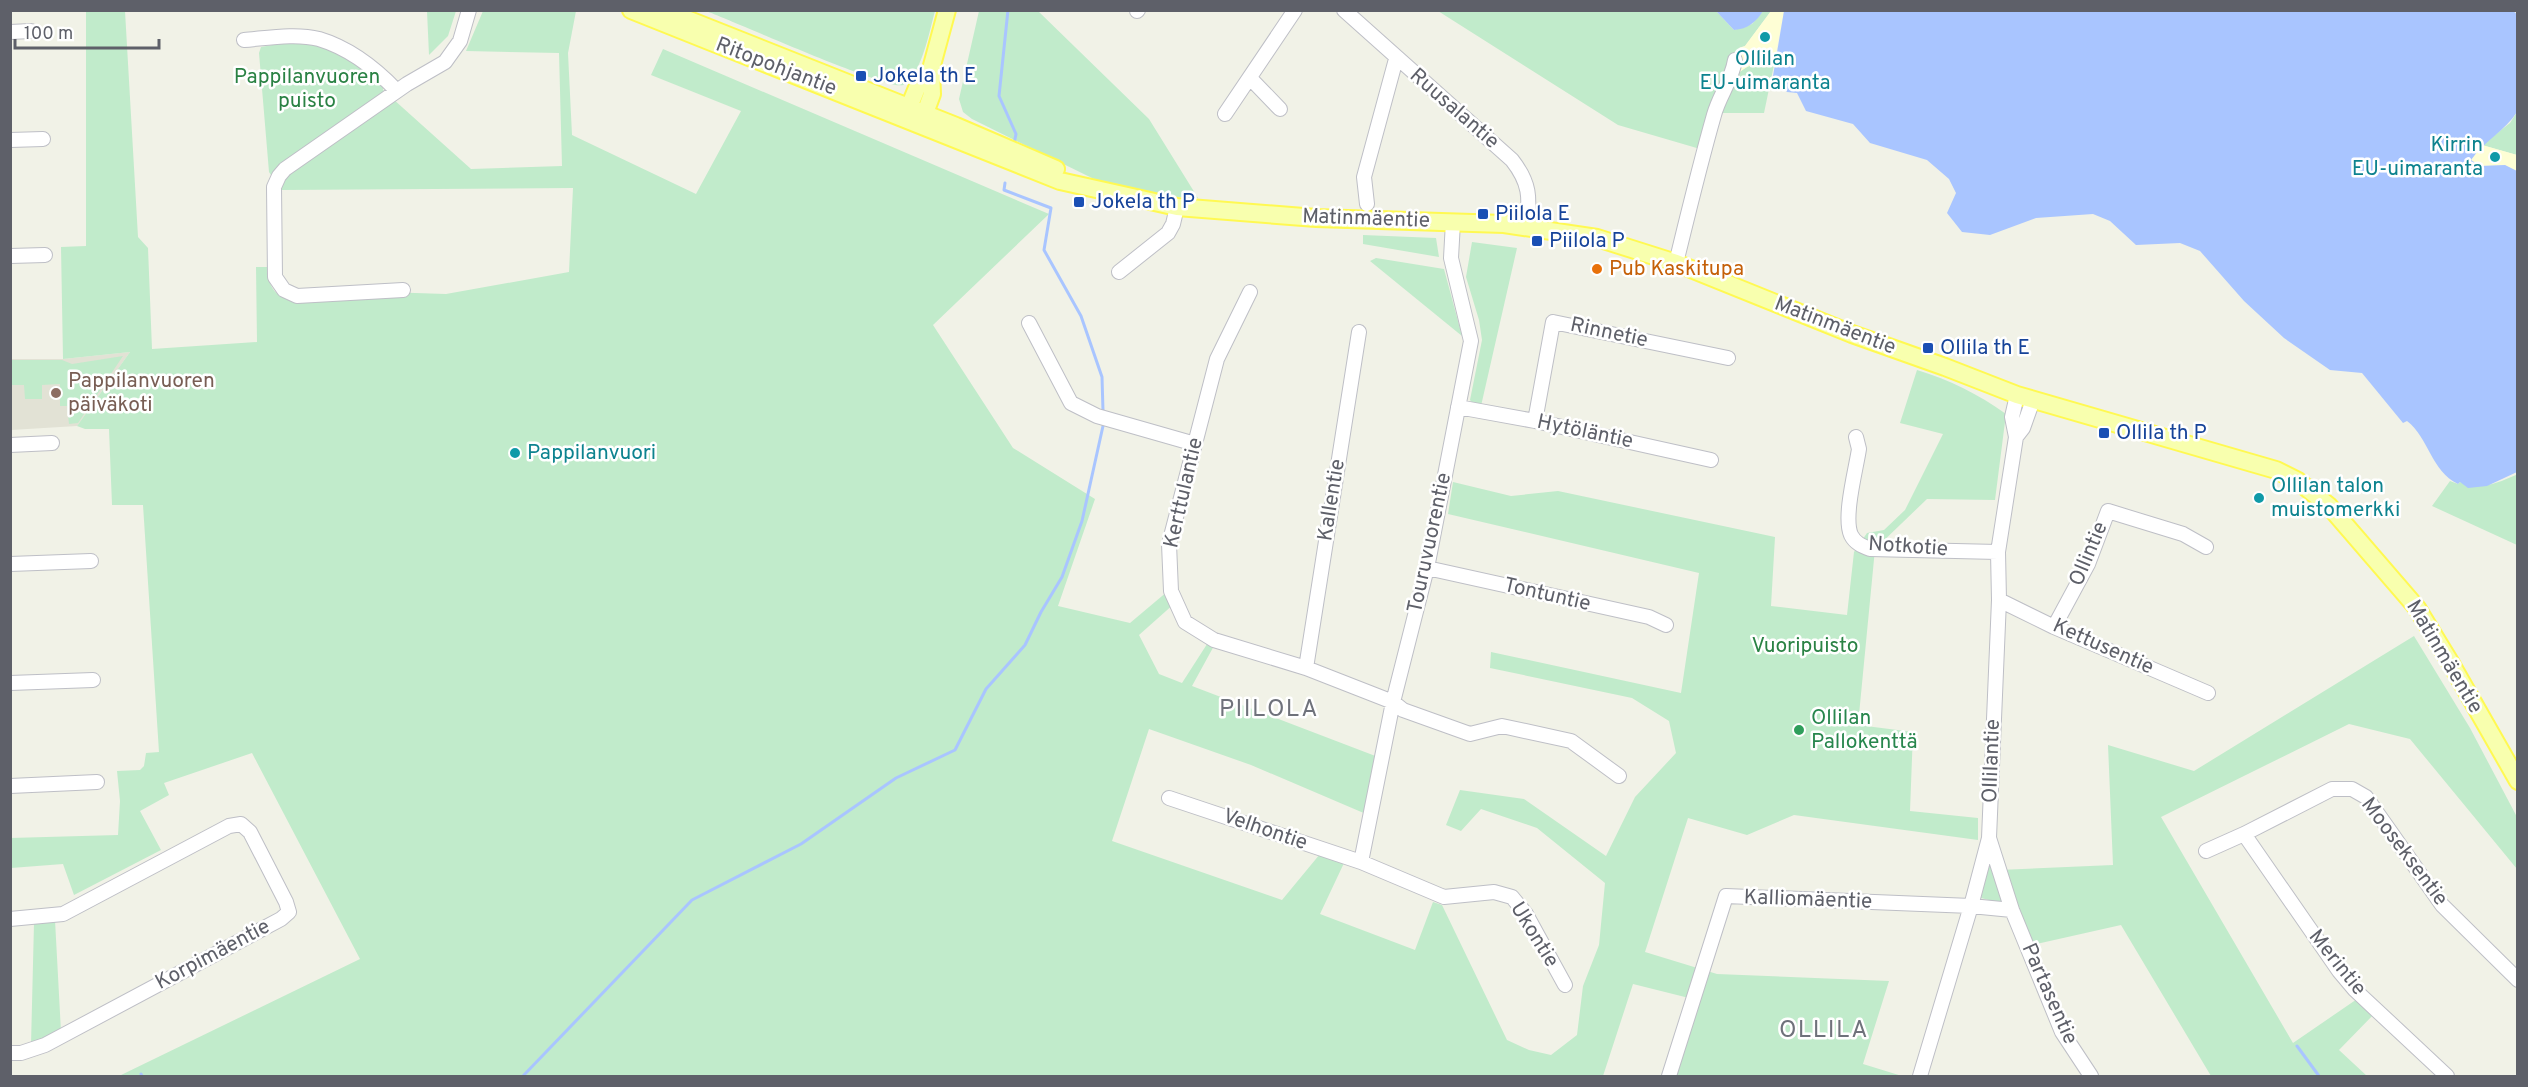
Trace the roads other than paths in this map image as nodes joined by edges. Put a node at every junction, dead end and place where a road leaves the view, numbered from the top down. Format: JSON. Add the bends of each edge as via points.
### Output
{"nodes":[{"id":1,"x":469,"y":10,"type":"edge"},
{"id":2,"x":631,"y":10,"type":"edge"},
{"id":3,"x":664,"y":10,"type":"edge"},
{"id":4,"x":947,"y":10,"type":"edge"},
{"id":5,"x":1295,"y":10,"type":"edge"},
{"id":6,"x":1344,"y":10,"type":"edge"},
{"id":7,"x":31,"y":31,"type":"dead end"},
{"id":8,"x":10,"y":32,"type":"edge"},
{"id":9,"x":244,"y":40,"type":"dead end"},
{"id":10,"x":1396,"y":59,"type":"junction"},
{"id":11,"x":1736,"y":60,"type":"dead end"},
{"id":12,"x":931,"y":69,"type":"junction"},
{"id":13,"x":1250,"y":78,"type":"junction"},
{"id":14,"x":397,"y":91,"type":"junction"},
{"id":15,"x":1280,"y":109,"type":"dead end"},
{"id":16,"x":907,"y":112,"type":"junction"},
{"id":17,"x":1225,"y":114,"type":"dead end"},
{"id":18,"x":923,"y":119,"type":"junction"},
{"id":19,"x":43,"y":139,"type":"dead end"},
{"id":20,"x":10,"y":140,"type":"edge"},
{"id":21,"x":1367,"y":204,"type":"dead end"},
{"id":22,"x":1177,"y":207,"type":"junction"},
{"id":23,"x":1453,"y":222,"type":"junction"},
{"id":24,"x":1527,"y":226,"type":"junction"},
{"id":25,"x":45,"y":255,"type":"dead end"},
{"id":26,"x":10,"y":256,"type":"edge"},
{"id":27,"x":1676,"y":263,"type":"junction"},
{"id":28,"x":1119,"y":272,"type":"dead end"},
{"id":29,"x":403,"y":291,"type":"dead end"},
{"id":30,"x":1250,"y":292,"type":"dead end"},
{"id":31,"x":1029,"y":323,"type":"dead end"},
{"id":32,"x":1359,"y":332,"type":"dead end"},
{"id":33,"x":1728,"y":358,"type":"dead end"},
{"id":34,"x":2017,"y":395,"type":"junction"},
{"id":35,"x":2033,"y":400,"type":"junction"},
{"id":36,"x":1458,"y":407,"type":"junction"},
{"id":37,"x":1535,"y":421,"type":"junction"},
{"id":38,"x":1856,"y":437,"type":"dead end"},
{"id":39,"x":2016,"y":437,"type":"junction"},
{"id":40,"x":52,"y":443,"type":"dead end"},
{"id":41,"x":1195,"y":444,"type":"junction"},
{"id":42,"x":10,"y":445,"type":"edge"},
{"id":43,"x":1712,"y":460,"type":"dead end"},
{"id":44,"x":2206,"y":547,"type":"dead end"},
{"id":45,"x":1998,"y":552,"type":"junction"},
{"id":46,"x":90,"y":561,"type":"dead end"},
{"id":47,"x":10,"y":564,"type":"edge"},
{"id":48,"x":1427,"y":568,"type":"junction"},
{"id":49,"x":1999,"y":600,"type":"junction"},
{"id":50,"x":1666,"y":625,"type":"dead end"},
{"id":51,"x":2054,"y":627,"type":"junction"},
{"id":52,"x":1306,"y":668,"type":"junction"},
{"id":53,"x":93,"y":680,"type":"dead end"},
{"id":54,"x":10,"y":683,"type":"edge"},
{"id":55,"x":2208,"y":693,"type":"dead end"},
{"id":56,"x":1393,"y":702,"type":"junction"},
{"id":57,"x":1620,"y":776,"type":"dead end"},
{"id":58,"x":97,"y":782,"type":"dead end"},
{"id":59,"x":2517,"y":782,"type":"edge"},
{"id":60,"x":10,"y":786,"type":"edge"},
{"id":61,"x":1170,"y":798,"type":"dead end"},
{"id":62,"x":2244,"y":834,"type":"junction"},
{"id":63,"x":1989,"y":838,"type":"junction"},
{"id":64,"x":2206,"y":851,"type":"dead end"},
{"id":65,"x":1361,"y":862,"type":"junction"},
{"id":66,"x":1971,"y":906,"type":"junction"},
{"id":67,"x":2012,"y":910,"type":"junction"},
{"id":68,"x":10,"y":919,"type":"edge"},
{"id":69,"x":2517,"y":980,"type":"edge"},
{"id":70,"x":1565,"y":985,"type":"dead end"},
{"id":71,"x":10,"y":1053,"type":"edge"},
{"id":72,"x":1920,"y":1076,"type":"edge"},
{"id":73,"x":1669,"y":1077,"type":"edge"},
{"id":74,"x":2091,"y":1077,"type":"edge"},
{"id":75,"x":2447,"y":1077,"type":"edge"}],
"edges":[{"from":1,"to":14,"type":"street","via":[[460,41],[450,56]]},
{"from":2,"to":16,"type":"main road","name":"Ritopohjantie"},
{"from":3,"to":16,"type":"main road","name":"Ritopohjantie"},
{"from":4,"to":12,"type":"main road"},
{"from":5,"to":13,"type":"street"},
{"from":6,"to":10,"type":"street","name":"Ruusalantie"},
{"from":7,"to":8,"type":"street"},
{"from":9,"to":14,"type":"street","via":[[318,39],[371,66]]},
{"from":10,"to":21,"type":"street","via":[[1364,177]]},
{"from":10,"to":24,"type":"street","name":"Ruusalantie","via":[[1523,174],[1530,196]]},
{"from":11,"to":27,"type":"street","via":[[1714,114]]},
{"from":12,"to":16,"type":"main road","via":[[919,83]]},
{"from":12,"to":18,"type":"main road","via":[[932,94]]},
{"from":13,"to":15,"type":"street"},
{"from":13,"to":17,"type":"street"},
{"from":14,"to":29,"type":"street","via":[[279,176],[274,195],[275,277],[284,290],[297,296]]},
{"from":16,"to":18,"type":"main road","name":"Ritopohjantie"},
{"from":18,"to":22,"type":"main road","name":"Matinmäentie","via":[[1023,154],[1097,189]]},
{"from":19,"to":20,"type":"street"},
{"from":22,"to":23,"type":"main road","name":"Matinmäentie","via":[[1305,217]]},
{"from":22,"to":28,"type":"street","via":[[1168,233]]},
{"from":23,"to":24,"type":"main road","name":"Matinmäentie"},
{"from":23,"to":36,"type":"street","name":"Touruvuorentie","via":[[1451,258],[1471,341]]},
{"from":24,"to":27,"type":"main road","name":"Matinmäentie","via":[[1597,238]]},
{"from":25,"to":26,"type":"street"},
{"from":27,"to":34,"type":"main road","name":"Matinmäentie","via":[[1851,334]]},
{"from":30,"to":41,"type":"street","name":"Kerttulantie","via":[[1217,359]]},
{"from":31,"to":41,"type":"street","via":[[1071,403],[1097,416]]},
{"from":32,"to":52,"type":"street","name":"Kallentie"},
{"from":33,"to":37,"type":"street","name":"Rinnetie","via":[[1553,322]]},
{"from":34,"to":35,"type":"main road","name":"Matinmäentie"},
{"from":34,"to":39,"type":"street","name":"Ollilantie","via":[[2012,417]]},
{"from":35,"to":39,"type":"street","name":"Ollilantie"},
{"from":35,"to":59,"type":"main road","name":"Matinmäentie","via":[[2248,460],[2276,470],[2313,492],[2417,608]]},
{"from":36,"to":37,"type":"street","name":"Hytöläntie"},
{"from":36,"to":48,"type":"street","name":"Touruvuorentie"},
{"from":37,"to":43,"type":"street","name":"Hytöläntie"},
{"from":38,"to":45,"type":"street","name":"Notkotie","via":[[1859,449],[1848,522],[1851,535],[1860,545],[1870,549]]},
{"from":39,"to":45,"type":"street","name":"Ollilantie"},
{"from":40,"to":42,"type":"street"},
{"from":41,"to":52,"type":"street","name":"Kerttulantie","via":[[1169,544],[1171,591],[1185,622],[1214,640]]},
{"from":44,"to":51,"type":"street","name":"Ollintie","via":[[2183,534],[2108,510],[2088,564]]},
{"from":45,"to":49,"type":"street","name":"Ollilantie"},
{"from":46,"to":47,"type":"street"},
{"from":48,"to":50,"type":"street","name":"Tontuntie","via":[[1649,617]]},
{"from":48,"to":56,"type":"street","name":"Touruvuorentie"},
{"from":49,"to":51,"type":"street","name":"Kettusentie"},
{"from":49,"to":63,"type":"street","name":"Ollilantie"},
{"from":51,"to":55,"type":"street","name":"Kettusentie"},
{"from":52,"to":56,"type":"street","name":"Kerttulantie"},
{"from":53,"to":54,"type":"street"},
{"from":56,"to":57,"type":"street","name":"Kerttulantie","via":[[1403,710],[1470,734],[1502,726],[1571,741]]},
{"from":56,"to":65,"type":"street","name":"Touruvuorentie"},
{"from":58,"to":60,"type":"street"},
{"from":61,"to":65,"type":"street","name":"Velhontie"},
{"from":62,"to":64,"type":"street","name":"Mooseksentie"},
{"from":62,"to":69,"type":"street","name":"Mooseksentie","via":[[2332,789],[2352,789],[2366,796],[2442,905]]},
{"from":62,"to":75,"type":"street","name":"Merintie","via":[[2355,990]]},
{"from":63,"to":66,"type":"street","name":"Ollilantie"},
{"from":63,"to":67,"type":"street","name":"Partasentie"},
{"from":65,"to":70,"type":"street","name":"Ukontie","via":[[1444,897],[1494,892],[1512,897],[1526,914]]},
{"from":66,"to":67,"type":"street"},
{"from":66,"to":72,"type":"street","name":"Ollilantie"},
{"from":66,"to":73,"type":"street","name":"Kalliomäentie","via":[[1726,896]]},
{"from":67,"to":74,"type":"street","name":"Partasentie","via":[[2062,1032]]},
{"from":68,"to":71,"type":"street","name":"Korpimäentie","via":[[63,914],[229,826],[241,824],[250,832],[288,912],[45,1045]]}]}
